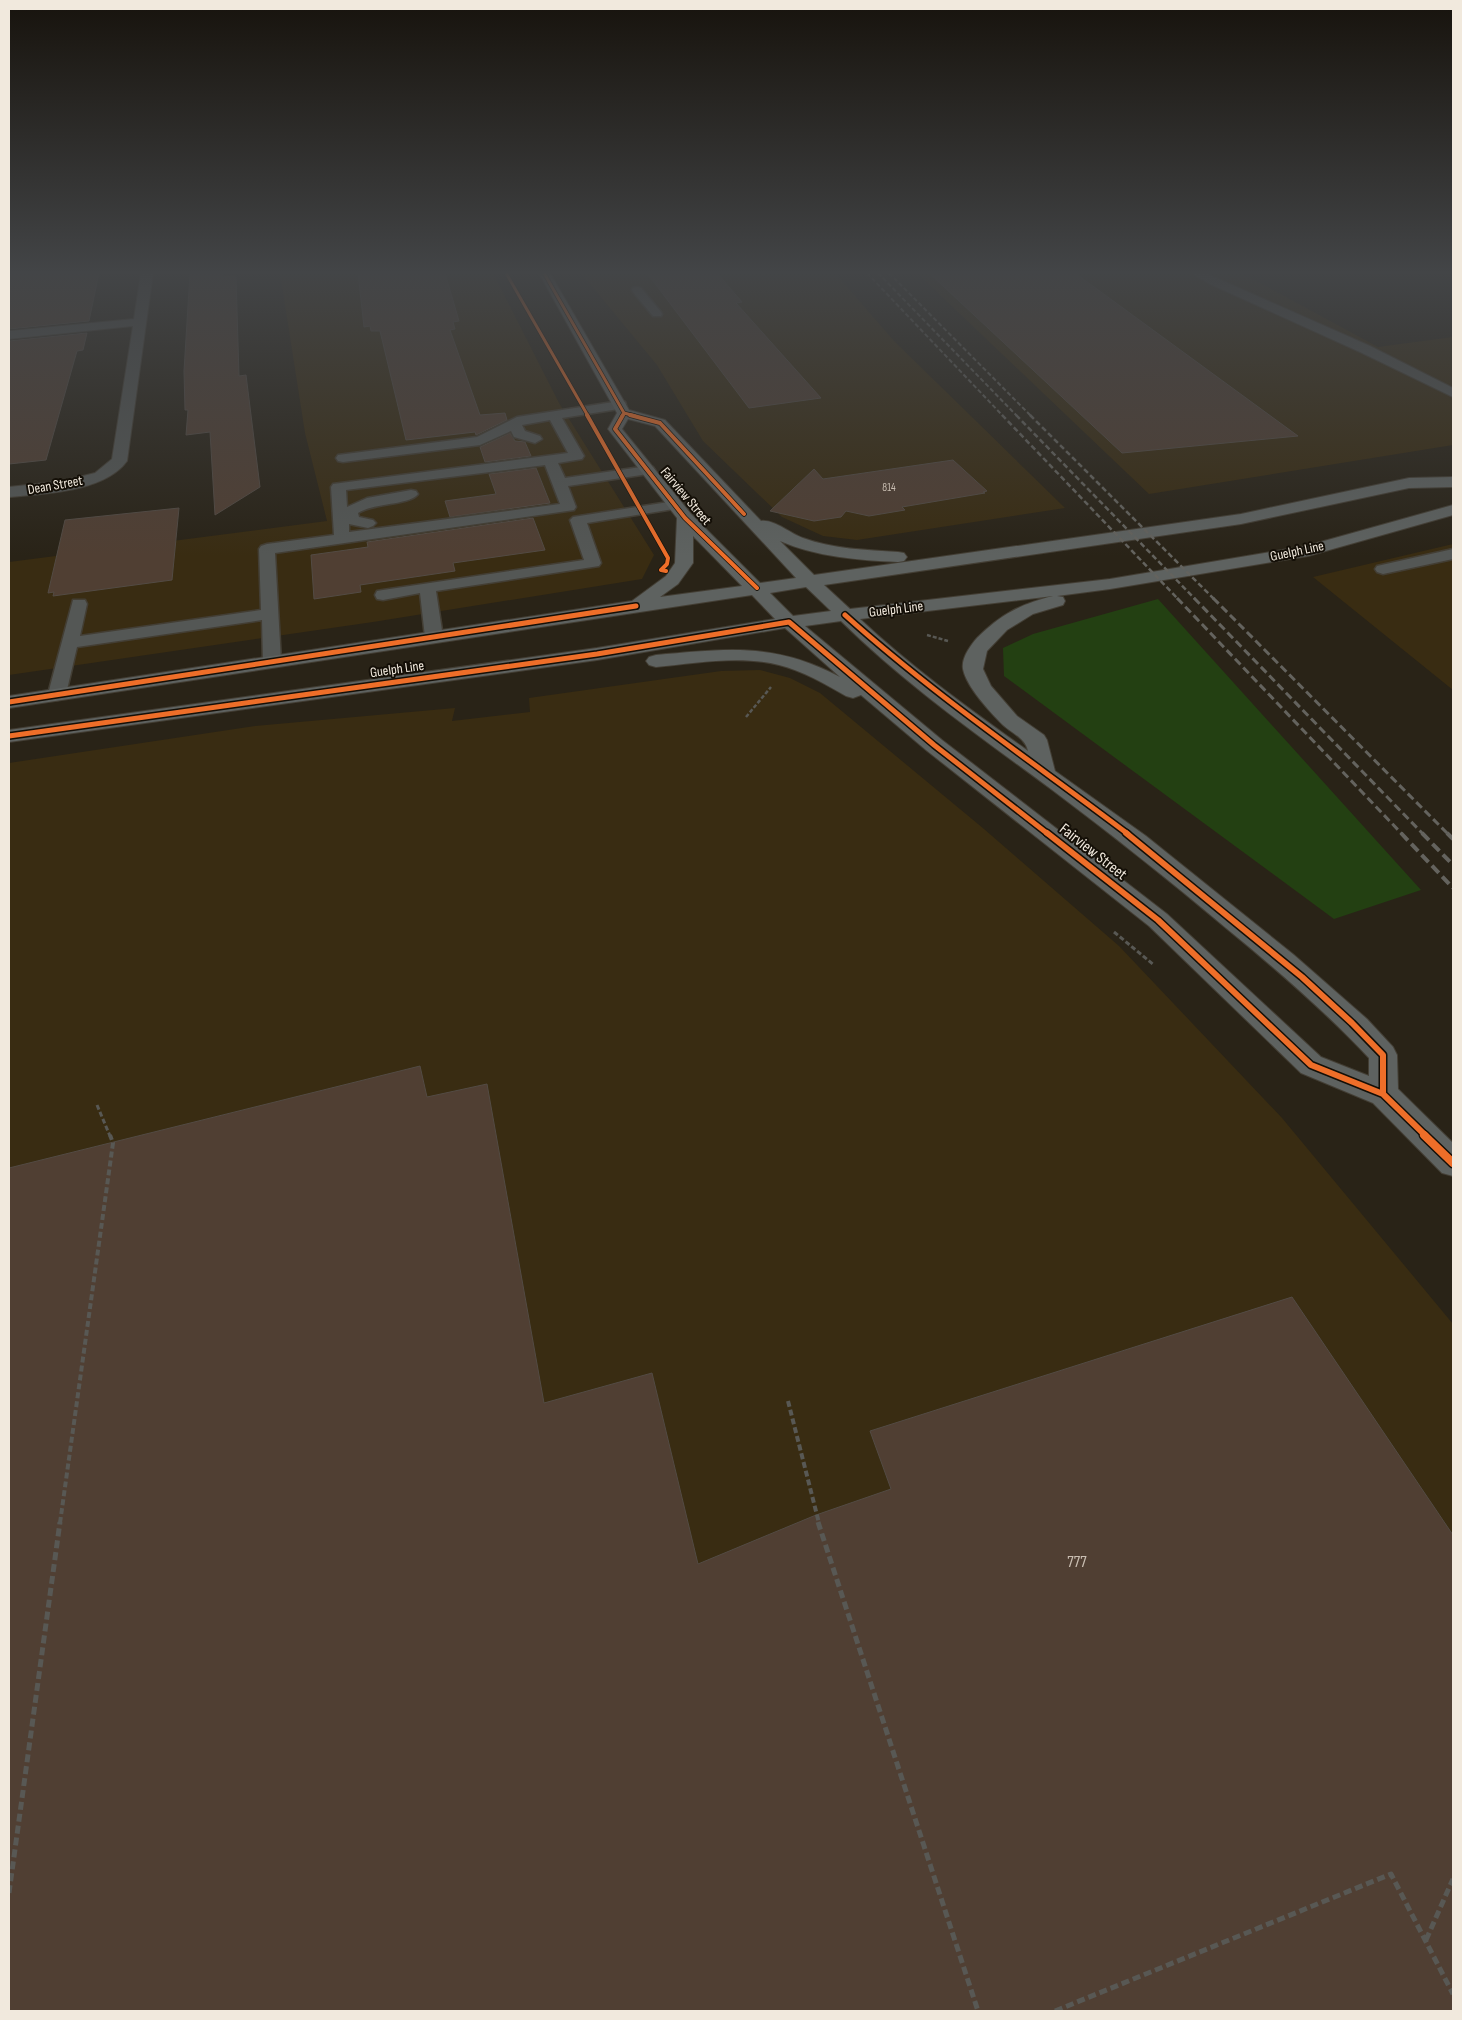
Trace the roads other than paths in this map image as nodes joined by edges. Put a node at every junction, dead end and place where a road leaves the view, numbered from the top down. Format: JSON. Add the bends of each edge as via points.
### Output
{"nodes":[{"id":1,"x":132,"y":367,"type":"edge"},
{"id":2,"x":598,"y":367,"type":"edge"},
{"id":3,"x":1401,"y":367,"type":"edge"},
{"id":4,"x":1453,"y":394,"type":"edge"},
{"id":5,"x":622,"y":409,"type":"junction"},
{"id":6,"x":554,"y":415,"type":"junction"},
{"id":7,"x":517,"y":429,"type":"junction"},
{"id":8,"x":473,"y":442,"type":"junction"},
{"id":9,"x":537,"y":455,"type":"junction"},
{"id":10,"x":343,"y":458,"type":"dead end"},
{"id":11,"x":476,"y":470,"type":"junction"},
{"id":12,"x":648,"y":470,"type":"junction"},
{"id":13,"x":1453,"y":482,"type":"edge"},
{"id":14,"x":560,"y":483,"type":"junction"},
{"id":15,"x":9,"y":492,"type":"edge"},
{"id":16,"x":1453,"y":510,"type":"edge"},
{"id":17,"x":680,"y":511,"type":"junction"},
{"id":18,"x":744,"y":514,"type":"junction"},
{"id":19,"x":440,"y":525,"type":"junction"},
{"id":20,"x":342,"y":538,"type":"junction"},
{"id":21,"x":1453,"y":554,"type":"edge"},
{"id":22,"x":952,"y":560,"type":"junction"},
{"id":23,"x":1383,"y":569,"type":"dead end"},
{"id":24,"x":810,"y":582,"type":"junction"},
{"id":25,"x":1110,"y":584,"type":"junction"},
{"id":26,"x":427,"y":587,"type":"junction"},
{"id":27,"x":757,"y":588,"type":"junction"},
{"id":28,"x":383,"y":594,"type":"dead end"},
{"id":29,"x":79,"y":604,"type":"dead end"},
{"id":30,"x":636,"y":606,"type":"junction"},
{"id":31,"x":270,"y":614,"type":"junction"},
{"id":32,"x":845,"y":615,"type":"junction"},
{"id":33,"x":789,"y":622,"type":"junction"},
{"id":34,"x":434,"y":636,"type":"junction"},
{"id":35,"x":69,"y":643,"type":"junction"},
{"id":36,"x":598,"y":654,"type":"junction"},
{"id":37,"x":272,"y":662,"type":"junction"},
{"id":38,"x":57,"y":694,"type":"junction"},
{"id":39,"x":9,"y":702,"type":"edge"},
{"id":40,"x":886,"y":705,"type":"junction"},
{"id":41,"x":9,"y":736,"type":"edge"},
{"id":42,"x":1045,"y":774,"type":"junction"},
{"id":43,"x":1383,"y":1094,"type":"junction"},
{"id":44,"x":1453,"y":1163,"type":"edge"}],
"edges":[{"from":1,"to":15,"type":"street","name":"Dean Street","via":[[119,461],[101,476],[63,486]]},
{"from":2,"to":5,"type":"main road"},
{"from":3,"to":4,"type":"street"},
{"from":5,"to":6,"type":"lane"},
{"from":5,"to":12,"type":"main road","name":"Fairview Street","via":[[616,429]]},
{"from":5,"to":18,"type":"main road","name":"Fairview Street","via":[[660,423]]},
{"from":6,"to":7,"type":"lane","via":[[522,420]]},
{"from":6,"to":9,"type":"lane","via":[[577,456]]},
{"from":7,"to":8,"type":"lane"},
{"from":7,"to":9,"type":"lane"},
{"from":7,"to":9,"type":"lane","via":[[511,449]]},
{"from":8,"to":10,"type":"lane"},
{"from":8,"to":11,"type":"lane"},
{"from":9,"to":11,"type":"lane"},
{"from":9,"to":14,"type":"lane"},
{"from":11,"to":19,"type":"lane","via":[[406,495],[364,504],[351,511],[354,521],[366,523],[401,520]]},
{"from":11,"to":20,"type":"lane","via":[[338,487]]},
{"from":12,"to":14,"type":"lane"},
{"from":12,"to":17,"type":"main road","name":"Fairview Street"},
{"from":13,"to":22,"type":"main road","name":"Guelph Line","via":[[1409,484],[1241,519]]},
{"from":14,"to":19,"type":"lane","via":[[569,507]]},
{"from":16,"to":25,"type":"main road","name":"Guelph Line","via":[[1308,551]]},
{"from":17,"to":26,"type":"lane","via":[[578,520],[593,563]]},
{"from":17,"to":27,"type":"main road","name":"Fairview Street"},
{"from":17,"to":30,"type":"main road","via":[[684,563],[672,580]]},
{"from":18,"to":22,"type":"main road","via":[[799,543],[836,553]]},
{"from":18,"to":24,"type":"main road","name":"Fairview Street"},
{"from":19,"to":20,"type":"lane"},
{"from":20,"to":31,"type":"lane","via":[[267,549]]},
{"from":21,"to":23,"type":"lane"},
{"from":22,"to":24,"type":"main road","name":"Guelph Line"},
{"from":24,"to":27,"type":"main road","name":"Guelph Line"},
{"from":24,"to":32,"type":"main road","name":"Fairview Street"},
{"from":25,"to":32,"type":"main road","name":"Guelph Line"},
{"from":25,"to":42,"type":"main road","via":[[1026,610],[1000,626],[978,650],[973,669],[982,688],[1010,720],[1036,740]]},
{"from":26,"to":28,"type":"lane"},
{"from":26,"to":34,"type":"lane"},
{"from":27,"to":30,"type":"main road","name":"Guelph Line"},
{"from":27,"to":33,"type":"main road","name":"Fairview Street"},
{"from":29,"to":35,"type":"lane"},
{"from":30,"to":34,"type":"main road","name":"Guelph Line"},
{"from":31,"to":35,"type":"lane"},
{"from":31,"to":37,"type":"lane"},
{"from":32,"to":33,"type":"main road","name":"Guelph Line"},
{"from":32,"to":42,"type":"main road","name":"Fairview Street","via":[[968,718]]},
{"from":33,"to":36,"type":"main road","name":"Guelph Line"},
{"from":33,"to":40,"type":"main road","name":"Fairview Street"},
{"from":34,"to":37,"type":"main road","name":"Guelph Line"},
{"from":35,"to":38,"type":"lane"},
{"from":36,"to":40,"type":"main road","via":[[654,661],[726,655],[768,657],[823,675]]},
{"from":36,"to":41,"type":"main road","name":"Guelph Line"},
{"from":37,"to":38,"type":"main road","name":"Guelph Line"},
{"from":38,"to":39,"type":"main road","name":"Guelph Line"},
{"from":40,"to":43,"type":"main road","name":"Fairview Street","via":[[1158,920],[1311,1065]]},
{"from":42,"to":43,"type":"main road","name":"Fairview Street","via":[[1138,842],[1285,962],[1358,1027],[1383,1055]]},
{"from":43,"to":44,"type":"main road","name":"Fairview Street"}]}
